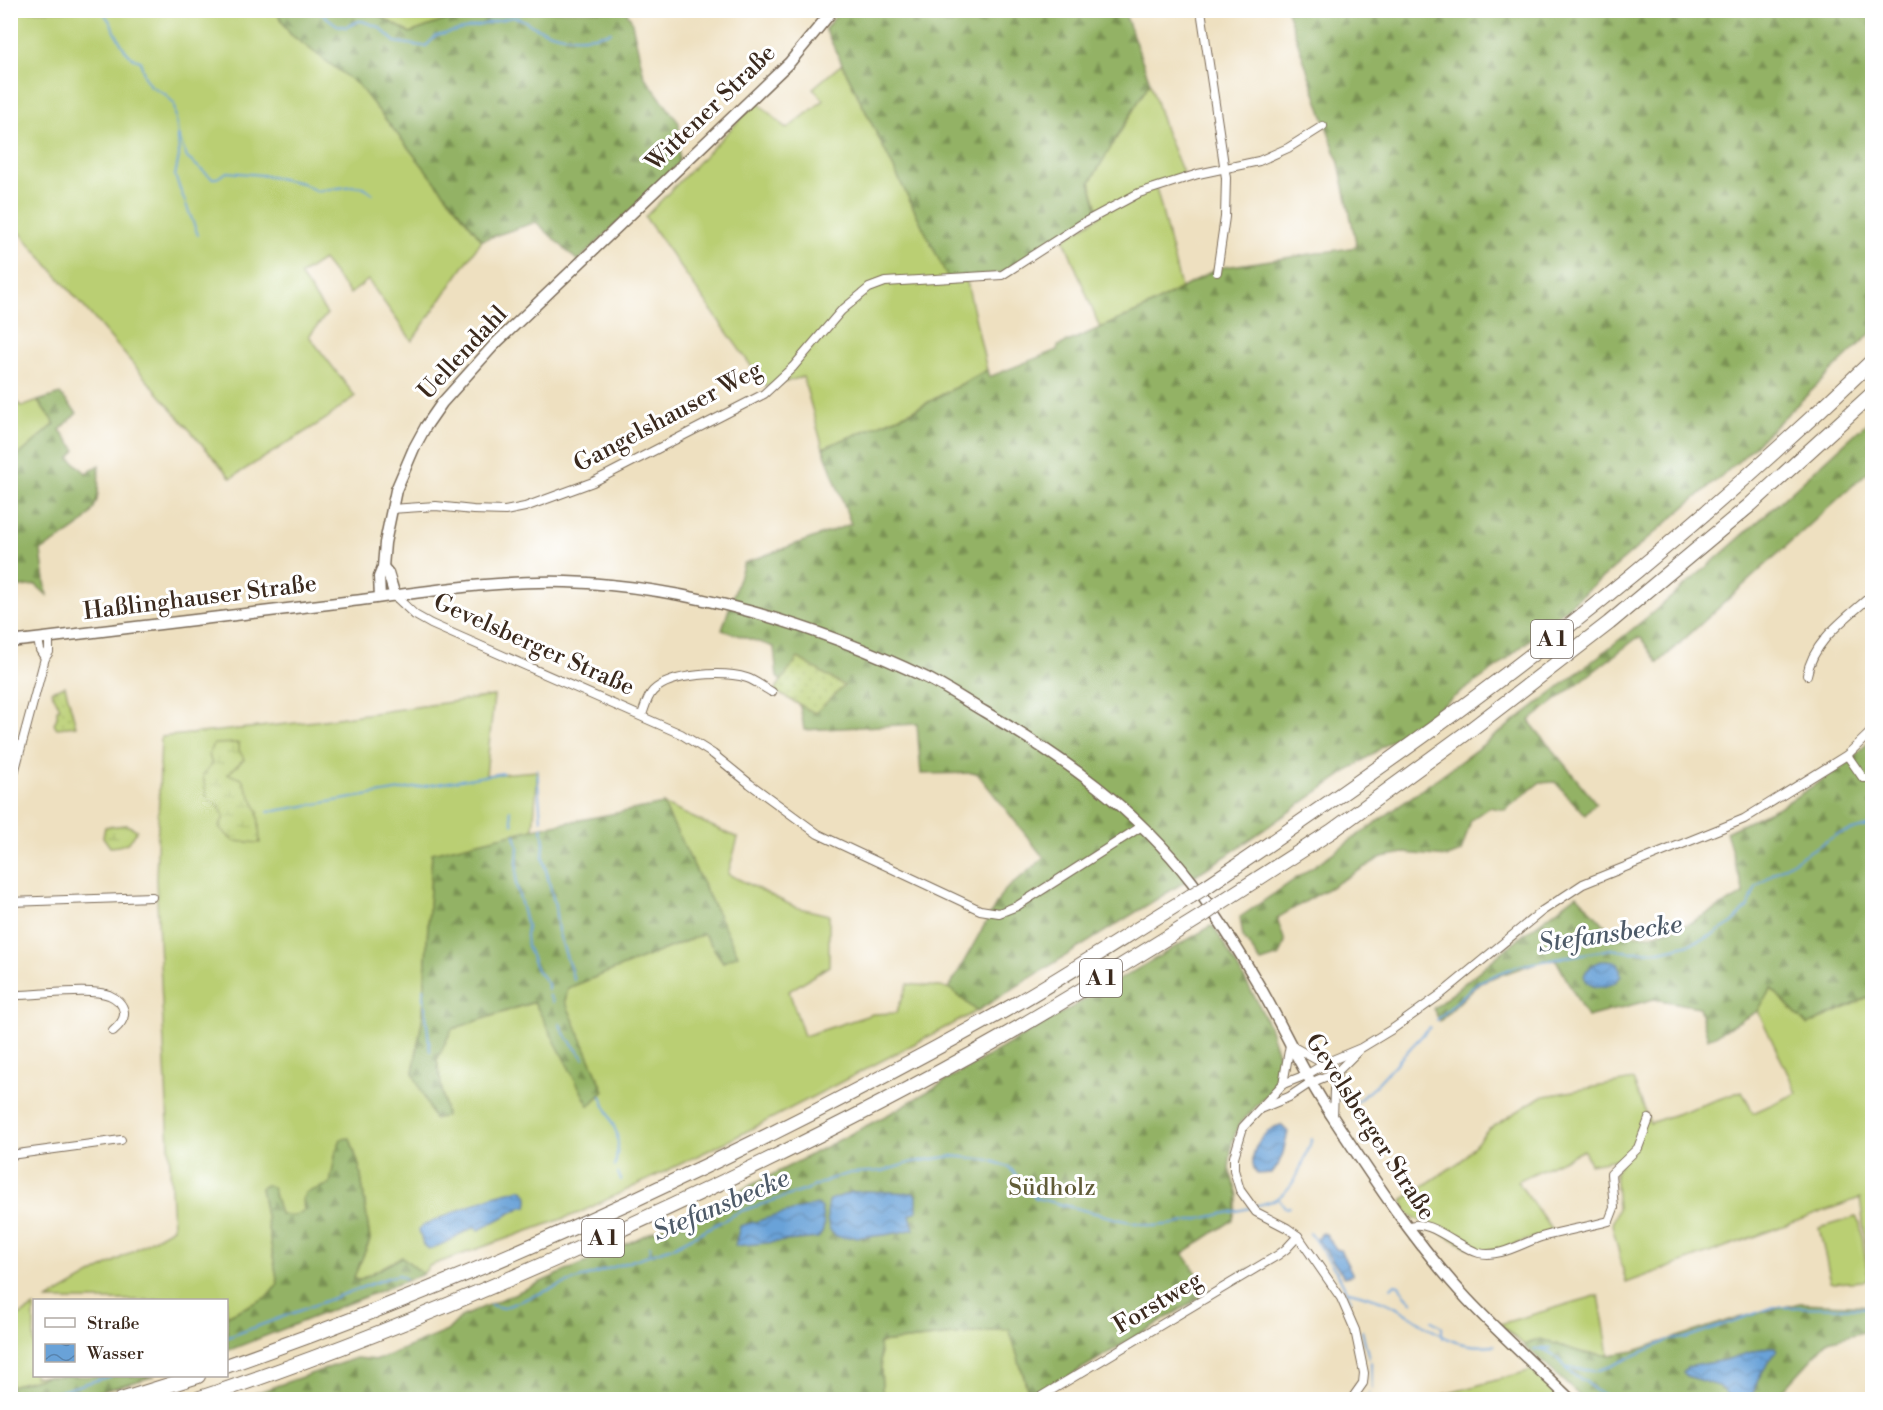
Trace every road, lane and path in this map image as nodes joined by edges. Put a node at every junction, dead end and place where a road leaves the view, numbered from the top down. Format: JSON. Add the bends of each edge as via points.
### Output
{"nodes":[{"id":1,"x":1201,"y":10,"type":"edge"},
{"id":2,"x":831,"y":11,"type":"edge"},
{"id":3,"x":1323,"y":126,"type":"dead end"},
{"id":4,"x":1225,"y":169,"type":"junction"},
{"id":5,"x":640,"y":207,"type":"joint"},
{"id":6,"x":1217,"y":272,"type":"dead end"},
{"id":7,"x":1872,"y":361,"type":"edge"},
{"id":8,"x":1872,"y":394,"type":"edge"},
{"id":9,"x":392,"y":509,"type":"junction"},
{"id":10,"x":383,"y":567,"type":"junction"},
{"id":11,"x":1872,"y":595,"type":"edge"},
{"id":12,"x":395,"y":596,"type":"junction"},
{"id":13,"x":380,"y":597,"type":"junction"},
{"id":14,"x":44,"y":638,"type":"junction"},
{"id":15,"x":10,"y":642,"type":"edge"},
{"id":16,"x":1807,"y":675,"type":"dead end"},
{"id":17,"x":772,"y":692,"type":"dead end"},
{"id":18,"x":642,"y":716,"type":"junction"},
{"id":19,"x":1872,"y":731,"type":"edge"},
{"id":20,"x":10,"y":746,"type":"edge"},
{"id":21,"x":20,"y":748,"type":"junction"},
{"id":22,"x":1847,"y":755,"type":"junction"},
{"id":23,"x":1872,"y":778,"type":"edge"},
{"id":24,"x":10,"y":788,"type":"edge"},
{"id":25,"x":1142,"y":826,"type":"junction"},
{"id":26,"x":152,"y":897,"type":"dead end"},
{"id":27,"x":10,"y":902,"type":"edge"},
{"id":28,"x":10,"y":995,"type":"edge"},
{"id":29,"x":113,"y":1030,"type":"dead end"},
{"id":30,"x":1290,"y":1045,"type":"junction"},
{"id":31,"x":1361,"y":1048,"type":"junction"},
{"id":32,"x":1330,"y":1060,"type":"junction"},
{"id":33,"x":1337,"y":1072,"type":"junction"},
{"id":34,"x":1308,"y":1079,"type":"junction"},
{"id":35,"x":1283,"y":1084,"type":"junction"},
{"id":36,"x":1260,"y":1109,"type":"junction"},
{"id":37,"x":1333,"y":1118,"type":"junction"},
{"id":38,"x":1649,"y":1119,"type":"dead end"},
{"id":39,"x":121,"y":1140,"type":"dead end"},
{"id":40,"x":10,"y":1155,"type":"edge"},
{"id":41,"x":1408,"y":1227,"type":"junction"},
{"id":42,"x":1298,"y":1236,"type":"junction"},
{"id":43,"x":228,"y":1365,"type":"edge"},
{"id":44,"x":195,"y":1377,"type":"edge"},
{"id":45,"x":121,"y":1400,"type":"edge"},
{"id":46,"x":194,"y":1400,"type":"edge"},
{"id":47,"x":1035,"y":1400,"type":"edge"},
{"id":48,"x":1351,"y":1400,"type":"edge"},
{"id":49,"x":1571,"y":1400,"type":"edge"}],
"edges":[{"from":1,"to":4,"type":"street"},
{"from":2,"to":5,"type":"main road","name":"Wittener Straße","via":[[787,65]]},
{"from":3,"to":4,"type":"street","name":"Gangelshauser Weg","via":[[1264,160]]},
{"from":4,"to":6,"type":"street","via":[[1225,217]]},
{"from":4,"to":9,"type":"street","name":"Gangelshauser Weg","via":[[1139,193],[1083,223],[1002,275],[885,282],[869,288],[841,310],[793,367],[764,394],[593,482],[506,511],[436,506]]},
{"from":5,"to":9,"type":"main road","name":"Uellendahl","via":[[495,344],[442,403],[414,448]]},
{"from":7,"to":43,"type":"highway","number":"A 1","bridge":true,"via":[[1720,500],[1548,643],[1392,759],[1191,896],[999,1013],[823,1108],[519,1251]]},
{"from":8,"to":46,"type":"highway","number":"A 1","bridge":true,"via":[[1732,521],[1465,735],[1341,824],[1077,993],[936,1073],[680,1203],[478,1293]]},
{"from":9,"to":10,"type":"main road","name":"Uellendahl"},
{"from":10,"to":12,"type":"main road","name":"Uellendahl"},
{"from":10,"to":13,"type":"main road","name":"Uellendahl"},
{"from":11,"to":16,"type":"street","via":[[1822,641]]},
{"from":12,"to":13,"type":"main road","name":"Haßlinghauser Straße"},
{"from":12,"to":18,"type":"street","name":"Gevelsberger Straße","via":[[431,624]]},
{"from":12,"to":25,"type":"main road","name":"Gevelsberger Straße","via":[[510,584],[573,583],[676,595],[766,615],[838,640],[929,679],[1065,761]]},
{"from":13,"to":14,"type":"main road","name":"Haßlinghauser Straße"},
{"from":14,"to":15,"type":"main road","name":"Haßlinghauser Straße"},
{"from":14,"to":21,"type":"street","via":[[40,650],[45,658]]},
{"from":17,"to":18,"type":"street","via":[[736,676],[684,678],[665,683],[652,692]]},
{"from":18,"to":25,"type":"street","name":"Gevelsberger Straße","via":[[713,754],[818,834],[980,910],[999,913],[1017,906]]},
{"from":19,"to":22,"type":"street"},
{"from":20,"to":21,"type":"street"},
{"from":21,"to":24,"type":"street"},
{"from":22,"to":23,"type":"street","via":[[1863,778]]},
{"from":22,"to":31,"type":"street","via":[[1744,819],[1583,884],[1542,911],[1426,1006]]},
{"from":25,"to":30,"type":"main road","name":"Gevelsberger Straße","via":[[1217,917]]},
{"from":26,"to":27,"type":"street"},
{"from":28,"to":29,"type":"street","via":[[108,994],[124,1010],[122,1022]]},
{"from":30,"to":32,"type":"street","via":[[1317,1060]]},
{"from":30,"to":34,"type":"main road","name":"Gevelsberger Straße"},
{"from":30,"to":35,"type":"street"},
{"from":31,"to":32,"type":"street"},
{"from":31,"to":33,"type":"street"},
{"from":32,"to":34,"type":"street"},
{"from":33,"to":34,"type":"street"},
{"from":33,"to":37,"type":"street"},
{"from":34,"to":35,"type":"street"},
{"from":34,"to":36,"type":"street","via":[[1290,1097]]},
{"from":34,"to":37,"type":"main road","name":"Gevelsberger Straße"},
{"from":35,"to":36,"type":"street"},
{"from":36,"to":42,"type":"street","via":[[1243,1127],[1234,1157],[1237,1182],[1256,1212]]},
{"from":37,"to":41,"type":"main road","name":"Gevelsberger Straße"},
{"from":38,"to":41,"type":"street","via":[[1638,1148],[1611,1174],[1614,1208],[1609,1221],[1542,1237],[1494,1254],[1465,1248],[1426,1225]]},
{"from":39,"to":40,"type":"street"},
{"from":41,"to":49,"type":"main road","name":"Gevelsberger Straße","via":[[1465,1297]]},
{"from":42,"to":47,"type":"street","name":"Forstweg","via":[[1278,1255]]},
{"from":42,"to":48,"type":"street","via":[[1341,1298],[1355,1330],[1364,1373],[1363,1383]]},
{"from":44,"to":45,"type":"highway"}]}
